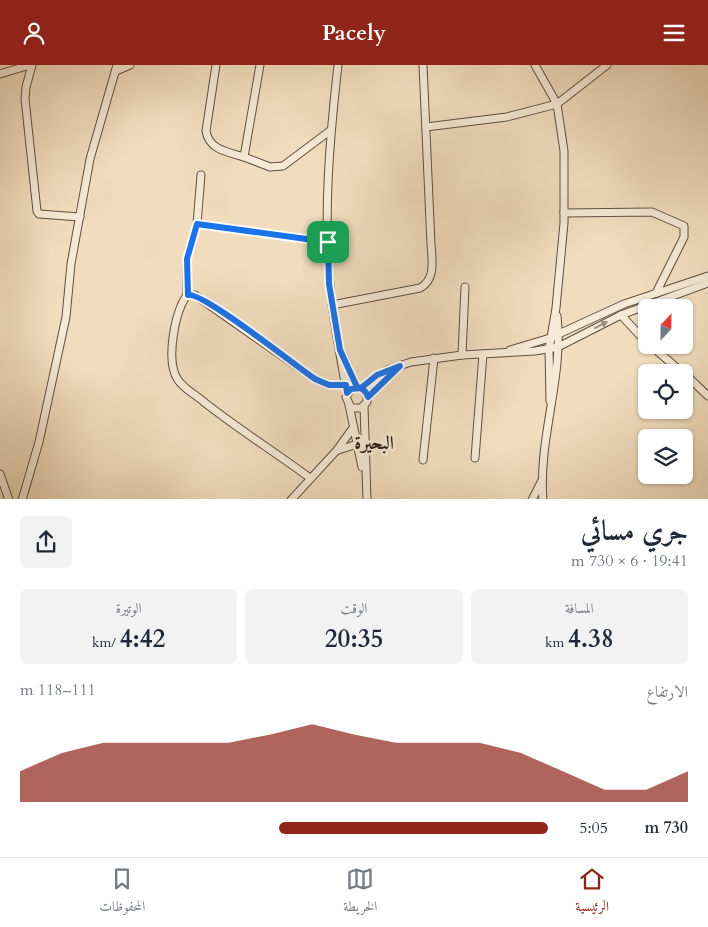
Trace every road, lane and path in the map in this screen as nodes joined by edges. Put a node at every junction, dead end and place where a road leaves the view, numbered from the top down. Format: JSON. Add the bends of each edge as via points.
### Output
{"nodes":[{"id":1,"x":31,"y":65,"type":"edge"},
{"id":2,"x":130,"y":65,"type":"edge"},
{"id":3,"x":216,"y":65,"type":"edge"},
{"id":4,"x":260,"y":65,"type":"edge"},
{"id":5,"x":338,"y":65,"type":"edge"},
{"id":6,"x":423,"y":65,"type":"edge"},
{"id":7,"x":535,"y":65,"type":"edge"},
{"id":8,"x":607,"y":65,"type":"edge"},
{"id":9,"x":116,"y":68,"type":"edge"},
{"id":10,"x":0,"y":74,"type":"edge"},
{"id":11,"x":557,"y":104,"type":"junction"},
{"id":12,"x":426,"y":127,"type":"junction"},
{"id":13,"x":331,"y":129,"type":"junction"},
{"id":14,"x":244,"y":157,"type":"junction"},
{"id":15,"x":201,"y":175,"type":"dead end"},
{"id":16,"x":564,"y":213,"type":"junction"},
{"id":17,"x":80,"y":217,"type":"junction"},
{"id":18,"x":197,"y":224,"type":"junction"},
{"id":19,"x":328,"y":242,"type":"junction"},
{"id":20,"x":708,"y":275,"type":"edge"},
{"id":21,"x":708,"y":283,"type":"edge"},
{"id":22,"x":465,"y":287,"type":"dead end"},
{"id":23,"x":656,"y":293,"type":"junction"},
{"id":24,"x":188,"y":295,"type":"junction"},
{"id":25,"x":332,"y":305,"type":"junction"},
{"id":26,"x":556,"y":309,"type":"junction"},
{"id":27,"x":621,"y":315,"type":"junction"},
{"id":28,"x":638,"y":333,"type":"edge"},
{"id":29,"x":558,"y":335,"type":"junction"},
{"id":30,"x":550,"y":338,"type":"junction"},
{"id":31,"x":558,"y":347,"type":"junction"},
{"id":32,"x":550,"y":349,"type":"junction"},
{"id":33,"x":340,"y":350,"type":"junction"},
{"id":34,"x":498,"y":353,"type":"junction"},
{"id":35,"x":661,"y":354,"type":"edge"},
{"id":36,"x":462,"y":355,"type":"junction"},
{"id":37,"x":483,"y":355,"type":"junction"},
{"id":38,"x":434,"y":358,"type":"junction"},
{"id":39,"x":672,"y":364,"type":"edge"},
{"id":40,"x":400,"y":366,"type":"junction"},
{"id":41,"x":693,"y":382,"type":"edge"},
{"id":42,"x":346,"y":385,"type":"junction"},
{"id":43,"x":359,"y":387,"type":"junction"},
{"id":44,"x":347,"y":393,"type":"junction"},
{"id":45,"x":708,"y":396,"type":"edge"},
{"id":46,"x":368,"y":397,"type":"junction"},
{"id":47,"x":550,"y":401,"type":"junction"},
{"id":48,"x":349,"y":405,"type":"junction"},
{"id":49,"x":364,"y":406,"type":"junction"},
{"id":50,"x":353,"y":428,"type":"junction"},
{"id":51,"x":360,"y":443,"type":"junction"},
{"id":52,"x":337,"y":450,"type":"junction"},
{"id":53,"x":475,"y":458,"type":"dead end"},
{"id":54,"x":423,"y":460,"type":"dead end"},
{"id":55,"x":0,"y":474,"type":"edge"},
{"id":56,"x":310,"y":477,"type":"junction"},
{"id":57,"x":542,"y":479,"type":"junction"},
{"id":58,"x":9,"y":499,"type":"edge"},
{"id":59,"x":22,"y":499,"type":"edge"},
{"id":60,"x":292,"y":499,"type":"edge"},
{"id":61,"x":367,"y":499,"type":"edge"},
{"id":62,"x":532,"y":499,"type":"edge"},
{"id":63,"x":543,"y":499,"type":"edge"}],
"edges":[{"from":1,"to":10,"type":"street"},
{"from":1,"to":17,"type":"street","via":[[25,99],[37,211],[40,214]]},
{"from":2,"to":9,"type":"street"},
{"from":3,"to":14,"type":"street","via":[[207,137],[222,151]]},
{"from":4,"to":14,"type":"street"},
{"from":5,"to":13,"type":"street"},
{"from":6,"to":12,"type":"street"},
{"from":7,"to":11,"type":"street"},
{"from":8,"to":11,"type":"street"},
{"from":9,"to":17,"type":"street","via":[[94,143]]},
{"from":11,"to":12,"type":"street","via":[[507,117]]},
{"from":11,"to":16,"type":"street","via":[[563,134]]},
{"from":12,"to":25,"type":"street","via":[[432,269],[429,279],[420,288]]},
{"from":13,"to":14,"type":"street","via":[[283,166],[270,167]]},
{"from":13,"to":19,"type":"street"},
{"from":15,"to":18,"type":"street"},
{"from":16,"to":23,"type":"street","via":[[652,212],[684,226],[684,237]]},
{"from":16,"to":26,"type":"street"},
{"from":17,"to":59,"type":"street","via":[[65,324],[39,442]]},
{"from":18,"to":19,"type":"street"},
{"from":18,"to":24,"type":"street","via":[[187,259]]},
{"from":19,"to":25,"type":"street"},
{"from":20,"to":23,"type":"street"},
{"from":21,"to":27,"type":"street"},
{"from":22,"to":36,"type":"street"},
{"from":23,"to":29,"type":"street"},
{"from":24,"to":42,"type":"street","via":[[195,295],[217,308],[315,379],[329,385]]},
{"from":24,"to":56,"type":"street","via":[[178,315],[172,353],[173,368],[179,381]]},
{"from":25,"to":33,"type":"street"},
{"from":26,"to":29,"type":"street"},
{"from":26,"to":30,"type":"street"},
{"from":27,"to":28,"type":"street"},
{"from":31,"to":27,"type":"street","one_way":true},
{"from":29,"to":30,"type":"street"},
{"from":29,"to":31,"type":"street"},
{"from":30,"to":32,"type":"street"},
{"from":30,"to":34,"type":"street"},
{"from":31,"to":32,"type":"street"},
{"from":31,"to":47,"type":"street"},
{"from":32,"to":34,"type":"street"},
{"from":32,"to":47,"type":"street"},
{"from":33,"to":42,"type":"street"},
{"from":33,"to":43,"type":"street"},
{"from":34,"to":37,"type":"street"},
{"from":35,"to":39,"type":"street"},
{"from":36,"to":37,"type":"street"},
{"from":36,"to":38,"type":"street"},
{"from":37,"to":53,"type":"street"},
{"from":38,"to":40,"type":"street"},
{"from":38,"to":54,"type":"street"},
{"from":40,"to":43,"type":"street"},
{"from":40,"to":46,"type":"street"},
{"from":41,"to":45,"type":"street"},
{"from":42,"to":44,"type":"street"},
{"from":43,"to":44,"type":"street"},
{"from":43,"to":46,"type":"street"},
{"from":44,"to":48,"type":"street"},
{"from":46,"to":49,"type":"street"},
{"from":47,"to":57,"type":"street"},
{"from":48,"to":49,"type":"street","via":[[354,409]]},
{"from":48,"to":50,"type":"street"},
{"from":49,"to":51,"type":"street"},
{"from":50,"to":51,"type":"street"},
{"from":50,"to":52,"type":"street"},
{"from":51,"to":52,"type":"street"},
{"from":51,"to":61,"type":"street"},
{"from":52,"to":56,"type":"street"},
{"from":55,"to":58,"type":"street"},
{"from":56,"to":60,"type":"street"},
{"from":57,"to":62,"type":"street"},
{"from":57,"to":63,"type":"street"}]}
